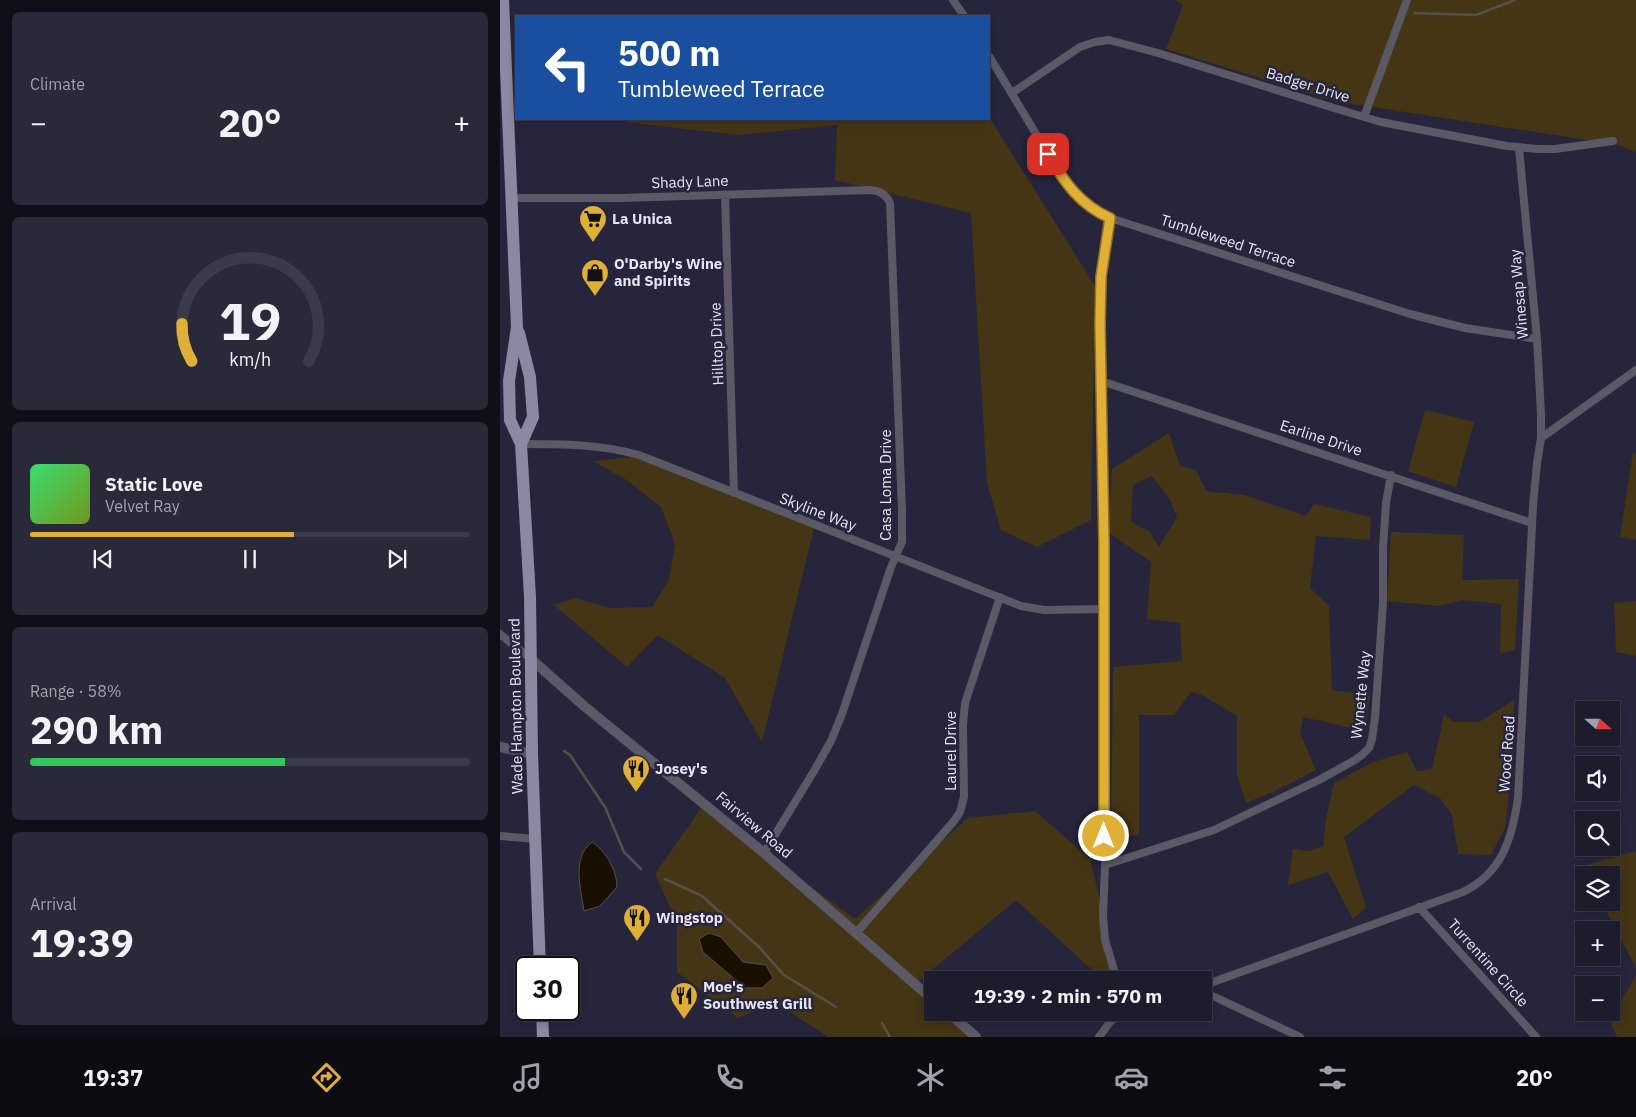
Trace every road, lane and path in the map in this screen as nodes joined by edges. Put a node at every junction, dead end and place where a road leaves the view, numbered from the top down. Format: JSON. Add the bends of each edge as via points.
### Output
{"nodes":[{"id":1,"x":503,"y":0,"type":"edge"},
{"id":2,"x":954,"y":0,"type":"edge"},
{"id":3,"x":1407,"y":0,"type":"edge"},
{"id":4,"x":963,"y":15,"type":"edge"},
{"id":5,"x":990,"y":58,"type":"edge"},
{"id":6,"x":1012,"y":93,"type":"junction"},
{"id":7,"x":1364,"y":117,"type":"junction"},
{"id":8,"x":1613,"y":141,"type":"dead end"},
{"id":9,"x":1519,"y":148,"type":"junction"},
{"id":10,"x":869,"y":190,"type":"joint"},
{"id":11,"x":725,"y":195,"type":"junction"},
{"id":12,"x":512,"y":198,"type":"junction"},
{"id":13,"x":1110,"y":218,"type":"junction"},
{"id":14,"x":517,"y":328,"type":"junction"},
{"id":15,"x":1537,"y":339,"type":"junction"},
{"id":16,"x":1636,"y":370,"type":"edge"},
{"id":17,"x":1101,"y":381,"type":"junction"},
{"id":18,"x":1541,"y":438,"type":"junction"},
{"id":19,"x":521,"y":444,"type":"junction"},
{"id":20,"x":1392,"y":475,"type":"junction"},
{"id":21,"x":734,"y":493,"type":"junction"},
{"id":22,"x":1532,"y":523,"type":"junction"},
{"id":23,"x":895,"y":557,"type":"junction"},
{"id":24,"x":1000,"y":597,"type":"junction"},
{"id":25,"x":1104,"y":609,"type":"junction"},
{"id":26,"x":500,"y":634,"type":"edge"},
{"id":27,"x":531,"y":658,"type":"junction"},
{"id":28,"x":500,"y":747,"type":"edge"},
{"id":29,"x":532,"y":754,"type":"junction"},
{"id":30,"x":500,"y":836,"type":"edge"},
{"id":31,"x":536,"y":839,"type":"junction"},
{"id":32,"x":764,"y":853,"type":"junction"},
{"id":33,"x":1105,"y":865,"type":"junction"},
{"id":34,"x":1419,"y":908,"type":"junction"},
{"id":35,"x":857,"y":932,"type":"junction"},
{"id":36,"x":540,"y":956,"type":"edge"},
{"id":37,"x":1114,"y":971,"type":"edge"},
{"id":38,"x":1212,"y":982,"type":"edge"},
{"id":39,"x":924,"y":991,"type":"edge"},
{"id":40,"x":1212,"y":996,"type":"edge"},
{"id":41,"x":542,"y":1021,"type":"edge"},
{"id":42,"x":958,"y":1021,"type":"edge"},
{"id":43,"x":1111,"y":1021,"type":"edge"},
{"id":44,"x":543,"y":1037,"type":"edge"},
{"id":45,"x":976,"y":1037,"type":"edge"},
{"id":46,"x":1099,"y":1037,"type":"edge"},
{"id":47,"x":1300,"y":1037,"type":"edge"},
{"id":48,"x":1536,"y":1037,"type":"edge"}],
"edges":[{"from":1,"to":12,"type":"main road","name":"Wade Hampton Boulevard"},
{"from":2,"to":4,"type":"street"},
{"from":3,"to":7,"type":"street"},
{"from":5,"to":6,"type":"street","name":"Tumbleweed Terrace"},
{"from":6,"to":7,"type":"street","name":"Badger Drive","via":[[1080,47],[1109,40]]},
{"from":6,"to":13,"type":"street","name":"Tumbleweed Terrace","via":[[1070,189],[1088,206]]},
{"from":7,"to":9,"type":"street","name":"Badger Drive"},
{"from":8,"to":9,"type":"street","name":"Badger Drive","via":[[1555,149]]},
{"from":9,"to":15,"type":"street","name":"Winesap Way"},
{"from":10,"to":11,"type":"street","name":"Shady Lane"},
{"from":10,"to":23,"type":"street","name":"Casa Loma Drive","via":[[885,195],[891,208],[902,510],[902,542]]},
{"from":11,"to":12,"type":"street","name":"Shady Lane"},
{"from":11,"to":21,"type":"street","name":"Hilltop Drive"},
{"from":12,"to":14,"type":"main road","name":"Wade Hampton Boulevard"},
{"from":13,"to":15,"type":"street","name":"Tumbleweed Terrace","via":[[1410,314],[1465,328]]},
{"from":13,"to":17,"type":"street","via":[[1101,277]]},
{"from":14,"to":19,"type":"main road","name":"Wade Hampton Boulevard","via":[[509,381],[510,420]]},
{"from":14,"to":19,"type":"main road","name":"Wade Hampton Boulevard","via":[[530,377],[533,417]]},
{"from":15,"to":18,"type":"street","name":"Winesap Way"},
{"from":16,"to":18,"type":"street"},
{"from":17,"to":20,"type":"street","name":"Earline Drive"},
{"from":17,"to":25,"type":"street"},
{"from":18,"to":22,"type":"street","name":"Wood Road"},
{"from":19,"to":21,"type":"street","name":"Skyline Way","via":[[623,450]]},
{"from":19,"to":27,"type":"main road","name":"Wade Hampton Boulevard"},
{"from":20,"to":22,"type":"street","name":"Earline Drive"},
{"from":20,"to":33,"type":"street","name":"Wynette Way","via":[[1386,503],[1375,718],[1369,748],[1355,760],[1319,780],[1214,830]]},
{"from":21,"to":23,"type":"street","name":"Skyline Way"},
{"from":22,"to":34,"type":"street","name":"Wood Road","via":[[1521,759],[1511,833],[1497,864],[1481,882]]},
{"from":23,"to":24,"type":"street","name":"Skyline Way"},
{"from":23,"to":32,"type":"street","name":"Casa Loma Drive","via":[[831,741]]},
{"from":24,"to":25,"type":"street","name":"Skyline Way","via":[[1021,606],[1044,610]]},
{"from":24,"to":35,"type":"street","name":"Laurel Drive","via":[[965,703],[965,793],[960,812]]},
{"from":25,"to":33,"type":"street"},
{"from":26,"to":27,"type":"street"},
{"from":27,"to":29,"type":"main road","name":"Wade Hampton Boulevard"},
{"from":27,"to":32,"type":"street","name":"Fairview Road","via":[[584,706]]},
{"from":28,"to":29,"type":"street"},
{"from":29,"to":31,"type":"main road","name":"Wade Hampton Boulevard"},
{"from":30,"to":31,"type":"street"},
{"from":31,"to":36,"type":"main road","name":"Wade Hampton Boulevard"},
{"from":32,"to":35,"type":"street","name":"Fairview Road"},
{"from":33,"to":37,"type":"street","via":[[1105,940]]},
{"from":34,"to":38,"type":"street","name":"Wood Road"},
{"from":34,"to":48,"type":"street","name":"Turrentine Circle"},
{"from":35,"to":39,"type":"street","name":"Fairview Road"},
{"from":40,"to":47,"type":"street"},
{"from":41,"to":44,"type":"main road"},
{"from":42,"to":45,"type":"street"},
{"from":43,"to":46,"type":"street"}]}
